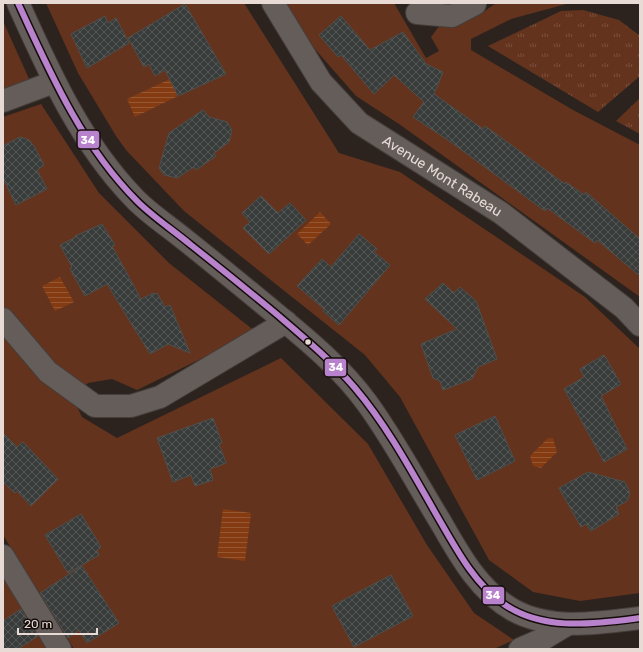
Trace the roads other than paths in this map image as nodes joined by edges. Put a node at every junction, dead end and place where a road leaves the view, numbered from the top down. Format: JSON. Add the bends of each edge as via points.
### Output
{"nodes":[{"id":1,"x":18,"y":3,"type":"edge"},
{"id":2,"x":273,"y":3,"type":"edge"},
{"id":3,"x":475,"y":4,"type":"dead end"},
{"id":4,"x":417,"y":13,"type":"dead end"},
{"id":5,"x":54,"y":82,"type":"junction"},
{"id":6,"x":3,"y":102,"type":"edge"},
{"id":7,"x":3,"y":319,"type":"edge"},
{"id":8,"x":286,"y":322,"type":"junction"},
{"id":9,"x":640,"y":324,"type":"edge"},
{"id":10,"x":3,"y":556,"type":"edge"},
{"id":11,"x":640,"y":618,"type":"edge"},
{"id":12,"x":568,"y":624,"type":"junction"},
{"id":13,"x":60,"y":649,"type":"edge"},
{"id":14,"x":520,"y":649,"type":"edge"}],
"edges":[{"from":1,"to":5,"type":"street"},
{"from":2,"to":9,"type":"street","name":"Avenue Mont Rabeau","via":[[321,82],[358,123],[501,213],[624,308]]},
{"from":3,"to":4,"type":"street","via":[[452,16]]},
{"from":5,"to":6,"type":"street"},
{"from":5,"to":8,"type":"street","via":[[74,119],[101,159],[134,199]]},
{"from":7,"to":8,"type":"street","via":[[48,372],[95,406],[131,406],[160,397]]},
{"from":8,"to":12,"type":"street","via":[[342,372],[367,402],[469,570],[489,593],[512,609],[535,620]]},
{"from":10,"to":13,"type":"street"},
{"from":11,"to":12,"type":"street"},
{"from":12,"to":14,"type":"street"}]}
